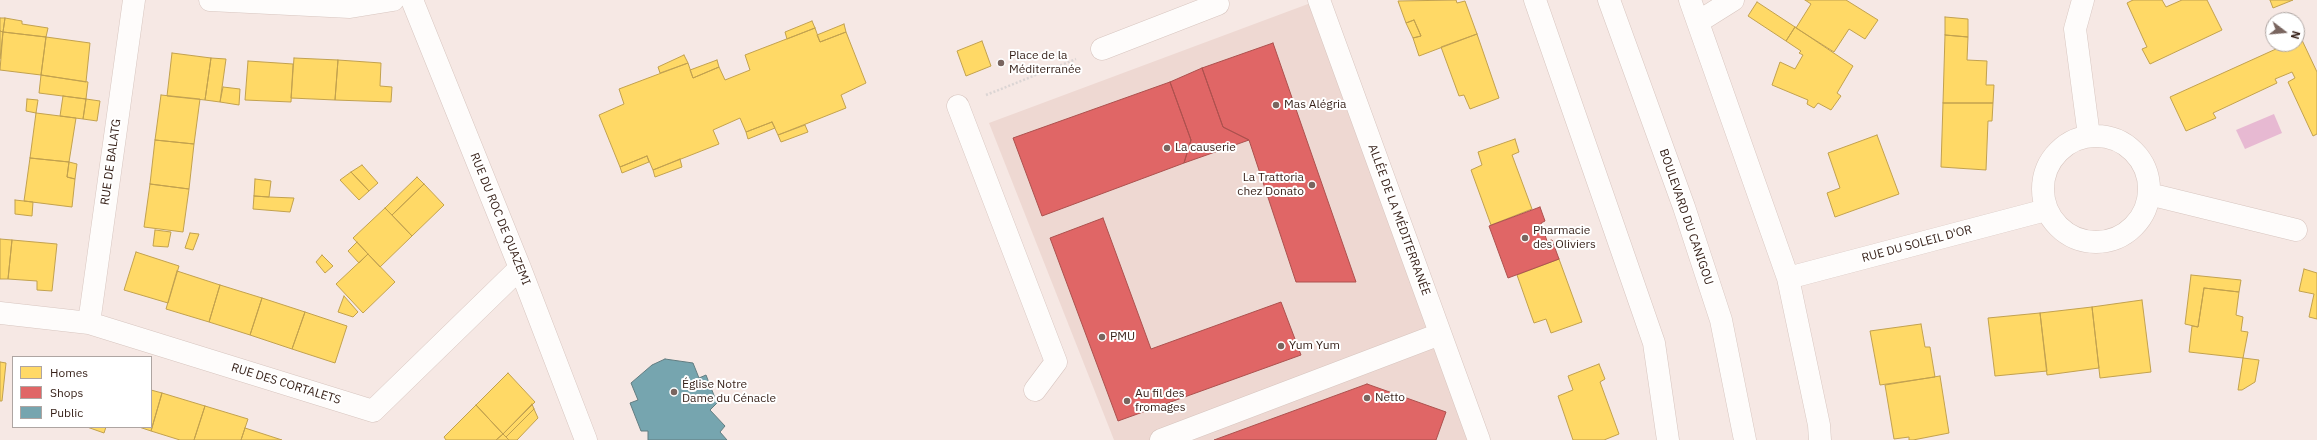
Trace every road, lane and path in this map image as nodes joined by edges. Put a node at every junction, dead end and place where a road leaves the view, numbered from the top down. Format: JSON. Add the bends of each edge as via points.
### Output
{"nodes":[{"id":1,"x":134,"y":0,"type":"edge"},
{"id":2,"x":210,"y":0,"type":"edge"},
{"id":3,"x":393,"y":0,"type":"edge"},
{"id":4,"x":412,"y":0,"type":"edge"},
{"id":5,"x":1319,"y":0,"type":"edge"},
{"id":6,"x":1535,"y":0,"type":"edge"},
{"id":7,"x":1609,"y":0,"type":"edge"},
{"id":8,"x":1690,"y":0,"type":"edge"},
{"id":9,"x":1732,"y":0,"type":"edge"},
{"id":10,"x":2083,"y":0,"type":"edge"},
{"id":11,"x":1222,"y":1,"type":"edge"},
{"id":12,"x":1698,"y":22,"type":"junction"},
{"id":13,"x":1102,"y":49,"type":"joint"},
{"id":14,"x":958,"y":106,"type":"joint"},
{"id":15,"x":2089,"y":136,"type":"junction"},
{"id":16,"x":2149,"y":194,"type":"junction"},
{"id":17,"x":2046,"y":210,"type":"junction"},
{"id":18,"x":2296,"y":230,"type":"dead end"},
{"id":19,"x":520,"y":268,"type":"junction"},
{"id":20,"x":1788,"y":278,"type":"junction"},
{"id":21,"x":0,"y":313,"type":"edge"},
{"id":22,"x":89,"y":323,"type":"junction"},
{"id":23,"x":1440,"y":334,"type":"junction"},
{"id":24,"x":1036,"y":390,"type":"dead end"},
{"id":25,"x":586,"y":440,"type":"edge"},
{"id":26,"x":1161,"y":440,"type":"edge"},
{"id":27,"x":1479,"y":440,"type":"edge"},
{"id":28,"x":1668,"y":440,"type":"edge"},
{"id":29,"x":1745,"y":440,"type":"edge"},
{"id":30,"x":1820,"y":440,"type":"edge"}],
"edges":[{"from":1,"to":22,"type":"street","name":"RUE DE BALATG"},
{"from":2,"to":3,"type":"street","via":[[350,7]]},
{"from":4,"to":19,"type":"street","name":"RUE DU ROC DE QUAZEMI"},
{"from":5,"to":23,"type":"street","name":"ALLÉE DE LA MÉDITERRANÉE"},
{"from":6,"to":28,"type":"street","via":[[1654,343]]},
{"from":7,"to":29,"type":"street","name":"BOULEVARD DU CANIGOU","via":[[1681,199],[1721,320]]},
{"from":8,"to":12,"type":"street"},
{"from":9,"to":12,"type":"street"},
{"from":10,"to":15,"type":"street","via":[[2075,29]]},
{"from":11,"to":13,"type":"street"},
{"from":12,"to":20,"type":"street"},
{"from":13,"to":14,"type":"path"},
{"from":14,"to":24,"type":"street","via":[[1056,362]]},
{"from":15,"to":16,"type":"street","via":[[2105,136],[2120,141],[2133,150],[2143,163],[2148,178]]},
{"from":15,"to":17,"type":"street","via":[[2073,140],[2049,163],[2043,178],[2042,194]]},
{"from":16,"to":17,"type":"street","via":[[2145,211],[2135,226],[2121,236],[2104,242],[2087,242],[2070,236],[2056,225]]},
{"from":16,"to":18,"type":"street"},
{"from":17,"to":20,"type":"street","name":"RUE DU SOLEIL D'OR"},
{"from":19,"to":22,"type":"street","name":"RUE DES CORTALETS","via":[[373,411]]},
{"from":19,"to":25,"type":"street","name":"RUE DU ROC DE QUAZEMI"},
{"from":20,"to":30,"type":"street"},
{"from":21,"to":22,"type":"street","name":"RUE DES CORTALETS"},
{"from":23,"to":26,"type":"street"},
{"from":23,"to":27,"type":"street","name":"ALLÉE DE LA MÉDITERRANÉE"}]}
